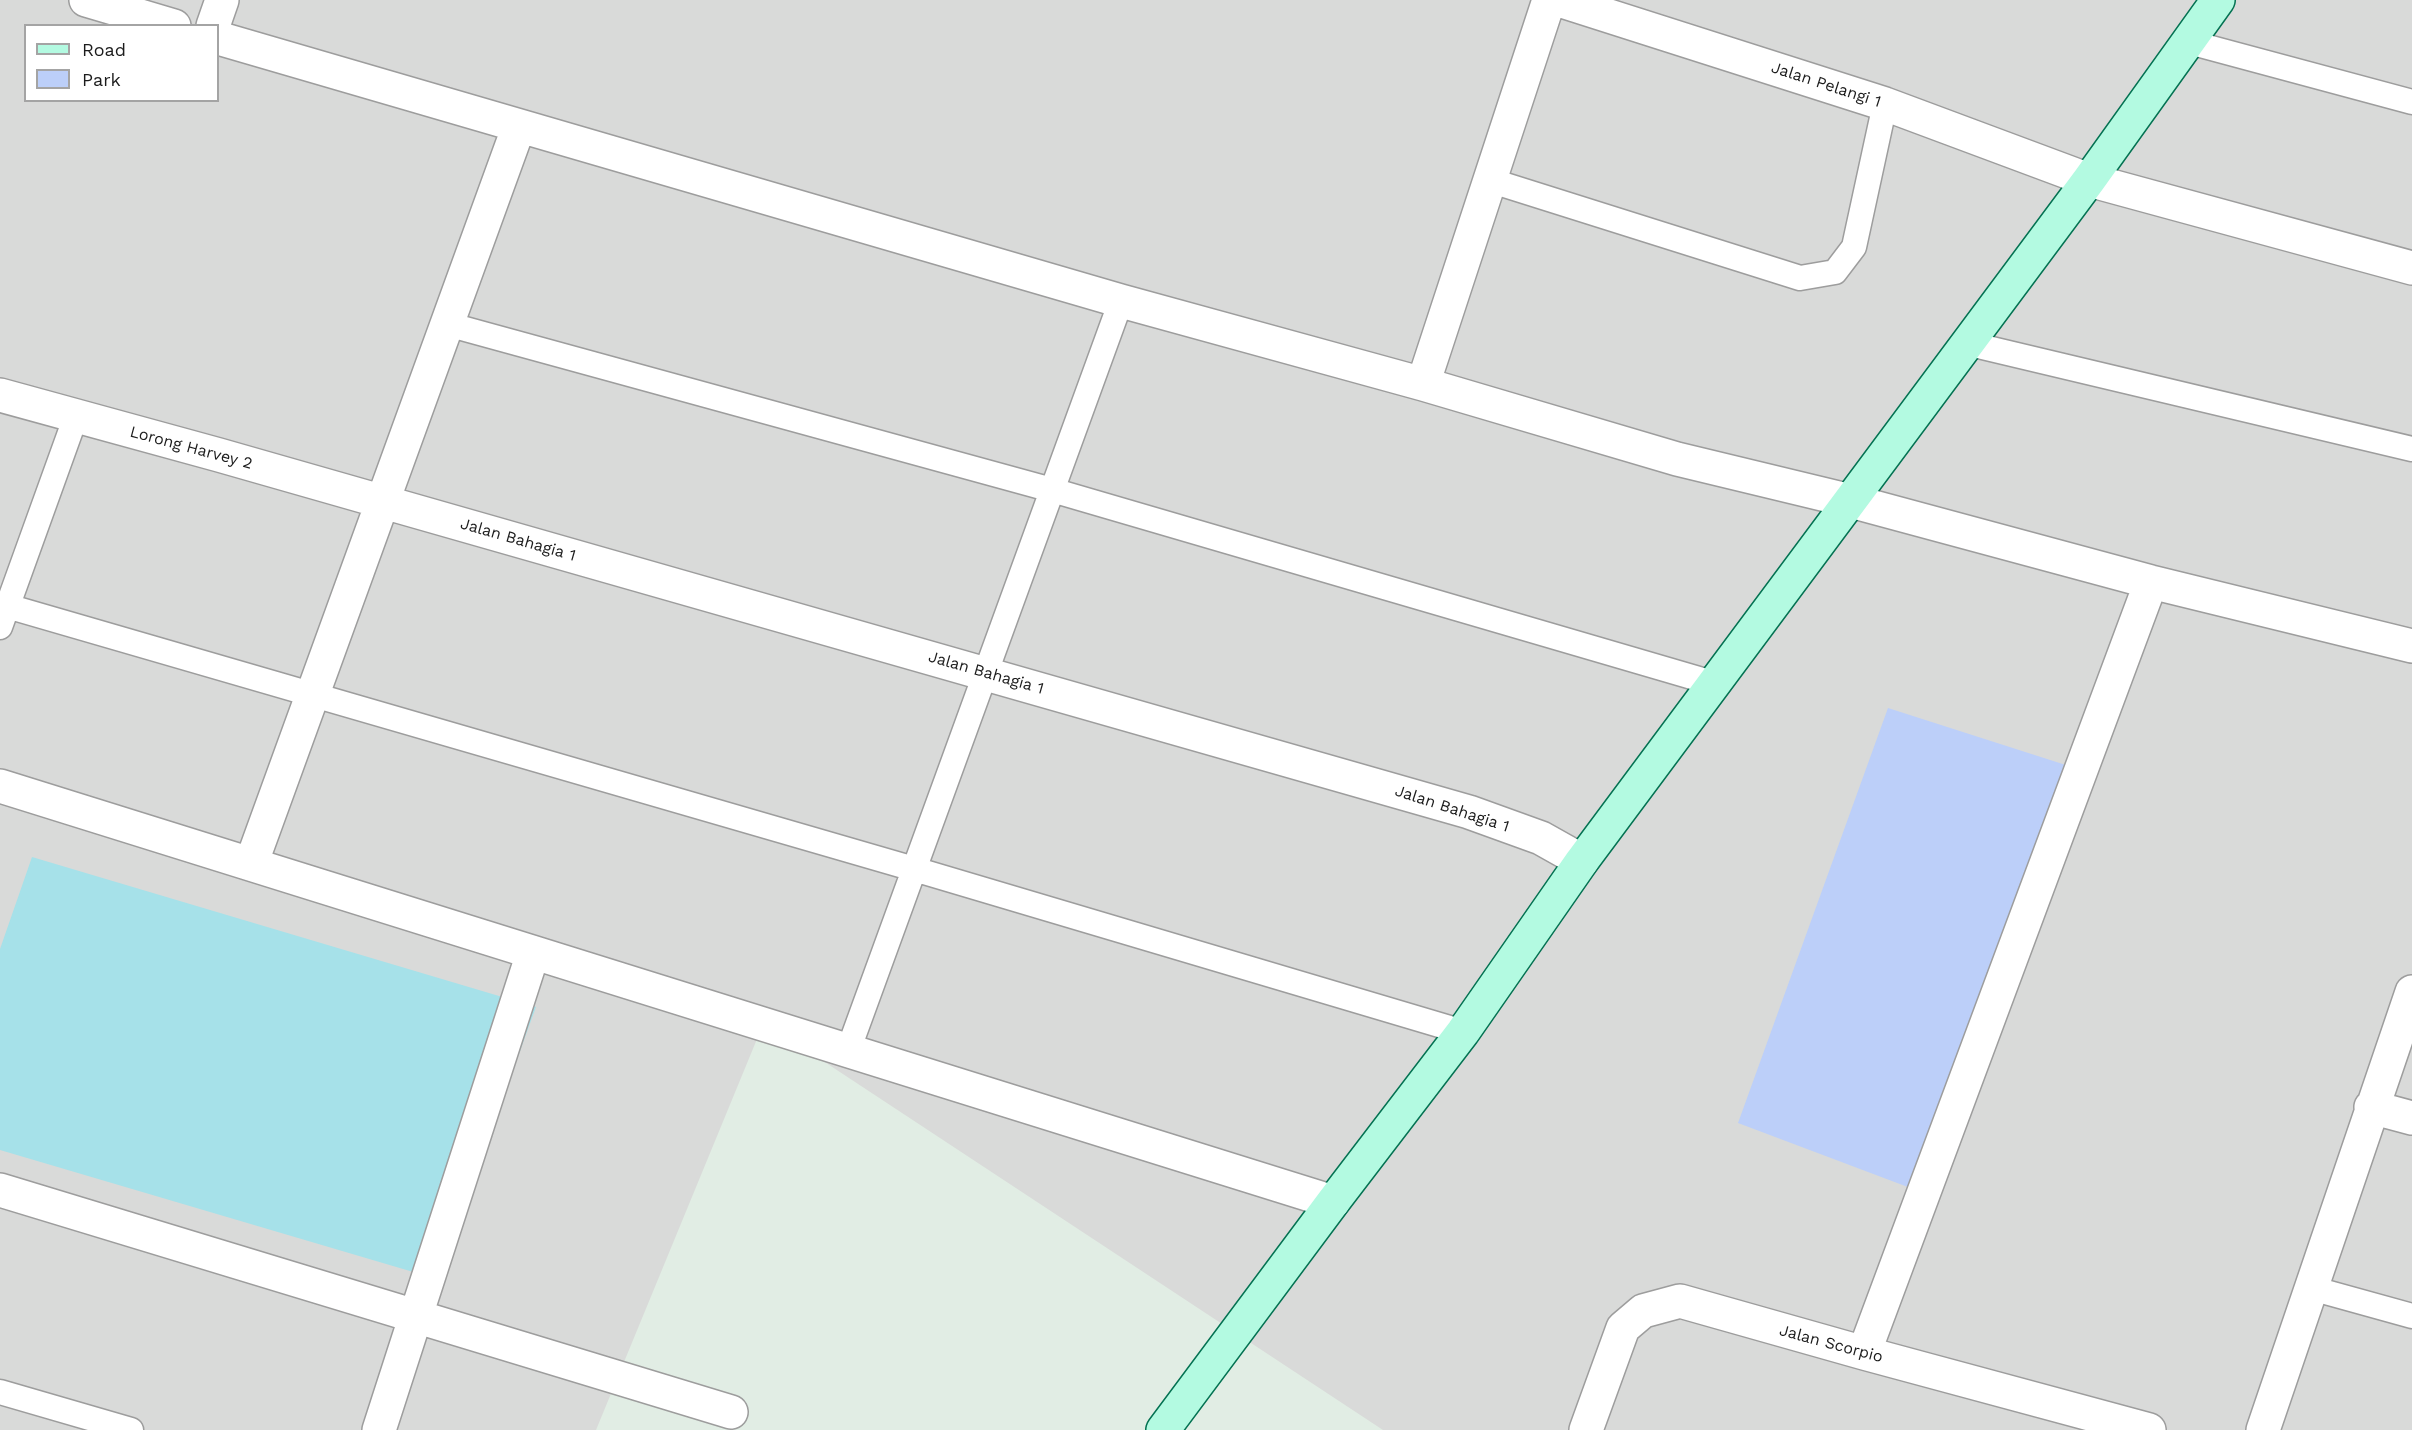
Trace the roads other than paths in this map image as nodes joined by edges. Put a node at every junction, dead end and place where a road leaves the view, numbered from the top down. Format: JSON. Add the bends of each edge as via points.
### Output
{"nodes":[{"id":1,"x":86,"y":0,"type":"edge"},
{"id":2,"x":222,"y":0,"type":"edge"},
{"id":3,"x":1549,"y":0,"type":"edge"},
{"id":4,"x":1558,"y":0,"type":"edge"},
{"id":5,"x":2218,"y":0,"type":"edge"},
{"id":6,"x":167,"y":24,"type":"edge"},
{"id":7,"x":214,"y":24,"type":"edge"},
{"id":8,"x":219,"y":38,"type":"edge"},
{"id":9,"x":2190,"y":42,"type":"junction"},
{"id":10,"x":2412,"y":102,"type":"edge"},
{"id":11,"x":1885,"y":104,"type":"junction"},
{"id":12,"x":519,"y":126,"type":"junction"},
{"id":13,"x":1489,"y":180,"type":"junction"},
{"id":14,"x":2089,"y":180,"type":"junction"},
{"id":15,"x":2412,"y":268,"type":"edge"},
{"id":16,"x":1121,"y":301,"type":"junction"},
{"id":17,"x":447,"y":324,"type":"junction"},
{"id":18,"x":1965,"y":344,"type":"junction"},
{"id":19,"x":1423,"y":384,"type":"junction"},
{"id":20,"x":0,"y":395,"type":"edge"},
{"id":21,"x":76,"y":416,"type":"junction"},
{"id":22,"x":2412,"y":449,"type":"edge"},
{"id":23,"x":1052,"y":490,"type":"junction"},
{"id":24,"x":1851,"y":501,"type":"junction"},
{"id":25,"x":382,"y":502,"type":"junction"},
{"id":26,"x":2151,"y":582,"type":"junction"},
{"id":27,"x":2,"y":612,"type":"edge"},
{"id":28,"x":2412,"y":646,"type":"edge"},
{"id":29,"x":986,"y":673,"type":"junction"},
{"id":30,"x":1716,"y":684,"type":"junction"},
{"id":31,"x":313,"y":695,"type":"junction"},
{"id":32,"x":0,"y":786,"type":"edge"},
{"id":33,"x":1582,"y":861,"type":"junction"},
{"id":34,"x":251,"y":864,"type":"junction"},
{"id":35,"x":914,"y":869,"type":"junction"},
{"id":36,"x":533,"y":953,"type":"junction"},
{"id":37,"x":2412,"y":992,"type":"edge"},
{"id":38,"x":1463,"y":1032,"type":"junction"},
{"id":39,"x":848,"y":1051,"type":"junction"},
{"id":40,"x":2371,"y":1107,"type":"junction"},
{"id":41,"x":2412,"y":1118,"type":"edge"},
{"id":42,"x":0,"y":1190,"type":"edge"},
{"id":43,"x":1333,"y":1202,"type":"junction"},
{"id":44,"x":2311,"y":1288,"type":"junction"},
{"id":45,"x":416,"y":1316,"type":"junction"},
{"id":46,"x":2412,"y":1316,"type":"edge"},
{"id":47,"x":1864,"y":1353,"type":"junction"},
{"id":48,"x":0,"y":1392,"type":"edge"},
{"id":49,"x":731,"y":1412,"type":"dead end"},
{"id":50,"x":131,"y":1430,"type":"edge"},
{"id":51,"x":379,"y":1430,"type":"edge"},
{"id":52,"x":1163,"y":1430,"type":"edge"},
{"id":53,"x":1586,"y":1430,"type":"edge"},
{"id":54,"x":2149,"y":1430,"type":"edge"},
{"id":55,"x":2263,"y":1430,"type":"edge"}],
"edges":[{"from":1,"to":6,"type":"street"},
{"from":2,"to":7,"type":"street"},
{"from":3,"to":13,"type":"street"},
{"from":4,"to":11,"type":"street","name":"Jalan Pelangi 1"},
{"from":5,"to":9,"type":"street"},
{"from":8,"to":12,"type":"street"},
{"from":9,"to":10,"type":"lane"},
{"from":9,"to":14,"type":"street"},
{"from":11,"to":13,"type":"lane","via":[[1854,247],[1835,272],[1800,278]]},
{"from":11,"to":14,"type":"street","name":"Jalan Pelangi 1"},
{"from":12,"to":16,"type":"street"},
{"from":12,"to":17,"type":"street"},
{"from":13,"to":19,"type":"street"},
{"from":14,"to":15,"type":"street","name":"Jalan Pelangi 1"},
{"from":14,"to":18,"type":"street"},
{"from":16,"to":19,"type":"street"},
{"from":16,"to":23,"type":"lane"},
{"from":17,"to":23,"type":"lane"},
{"from":17,"to":25,"type":"street"},
{"from":18,"to":22,"type":"lane"},
{"from":18,"to":24,"type":"street"},
{"from":19,"to":24,"type":"street","via":[[1677,459]]},
{"from":20,"to":21,"type":"street","name":"Lorong Harvey 2"},
{"from":21,"to":25,"type":"street","name":"Lorong Harvey 2"},
{"from":21,"to":27,"type":"lane"},
{"from":23,"to":29,"type":"lane"},
{"from":23,"to":30,"type":"lane"},
{"from":24,"to":26,"type":"street"},
{"from":24,"to":30,"type":"street"},
{"from":25,"to":29,"type":"street","name":"Jalan Bahagia 1"},
{"from":25,"to":31,"type":"street"},
{"from":26,"to":28,"type":"street"},
{"from":26,"to":47,"type":"street"},
{"from":27,"to":31,"type":"lane"},
{"from":29,"to":33,"type":"street","name":"Jalan Bahagia 1","via":[[1469,812],[1541,838]]},
{"from":29,"to":35,"type":"lane"},
{"from":30,"to":33,"type":"street"},
{"from":31,"to":34,"type":"street"},
{"from":31,"to":35,"type":"lane"},
{"from":32,"to":34,"type":"street"},
{"from":33,"to":38,"type":"street"},
{"from":34,"to":36,"type":"street"},
{"from":35,"to":38,"type":"lane"},
{"from":35,"to":39,"type":"lane"},
{"from":36,"to":39,"type":"street"},
{"from":36,"to":45,"type":"street"},
{"from":37,"to":40,"type":"street"},
{"from":38,"to":43,"type":"street"},
{"from":39,"to":43,"type":"street"},
{"from":40,"to":41,"type":"street"},
{"from":40,"to":44,"type":"street"},
{"from":42,"to":45,"type":"street"},
{"from":43,"to":52,"type":"street"},
{"from":44,"to":46,"type":"lane"},
{"from":44,"to":55,"type":"street"},
{"from":45,"to":49,"type":"street"},
{"from":45,"to":51,"type":"street"},
{"from":47,"to":53,"type":"street","name":"Jalan Scorpio","via":[[1680,1301],[1643,1311],[1623,1328]]},
{"from":47,"to":54,"type":"street","name":"Jalan Scorpio"},
{"from":48,"to":50,"type":"lane"}]}
